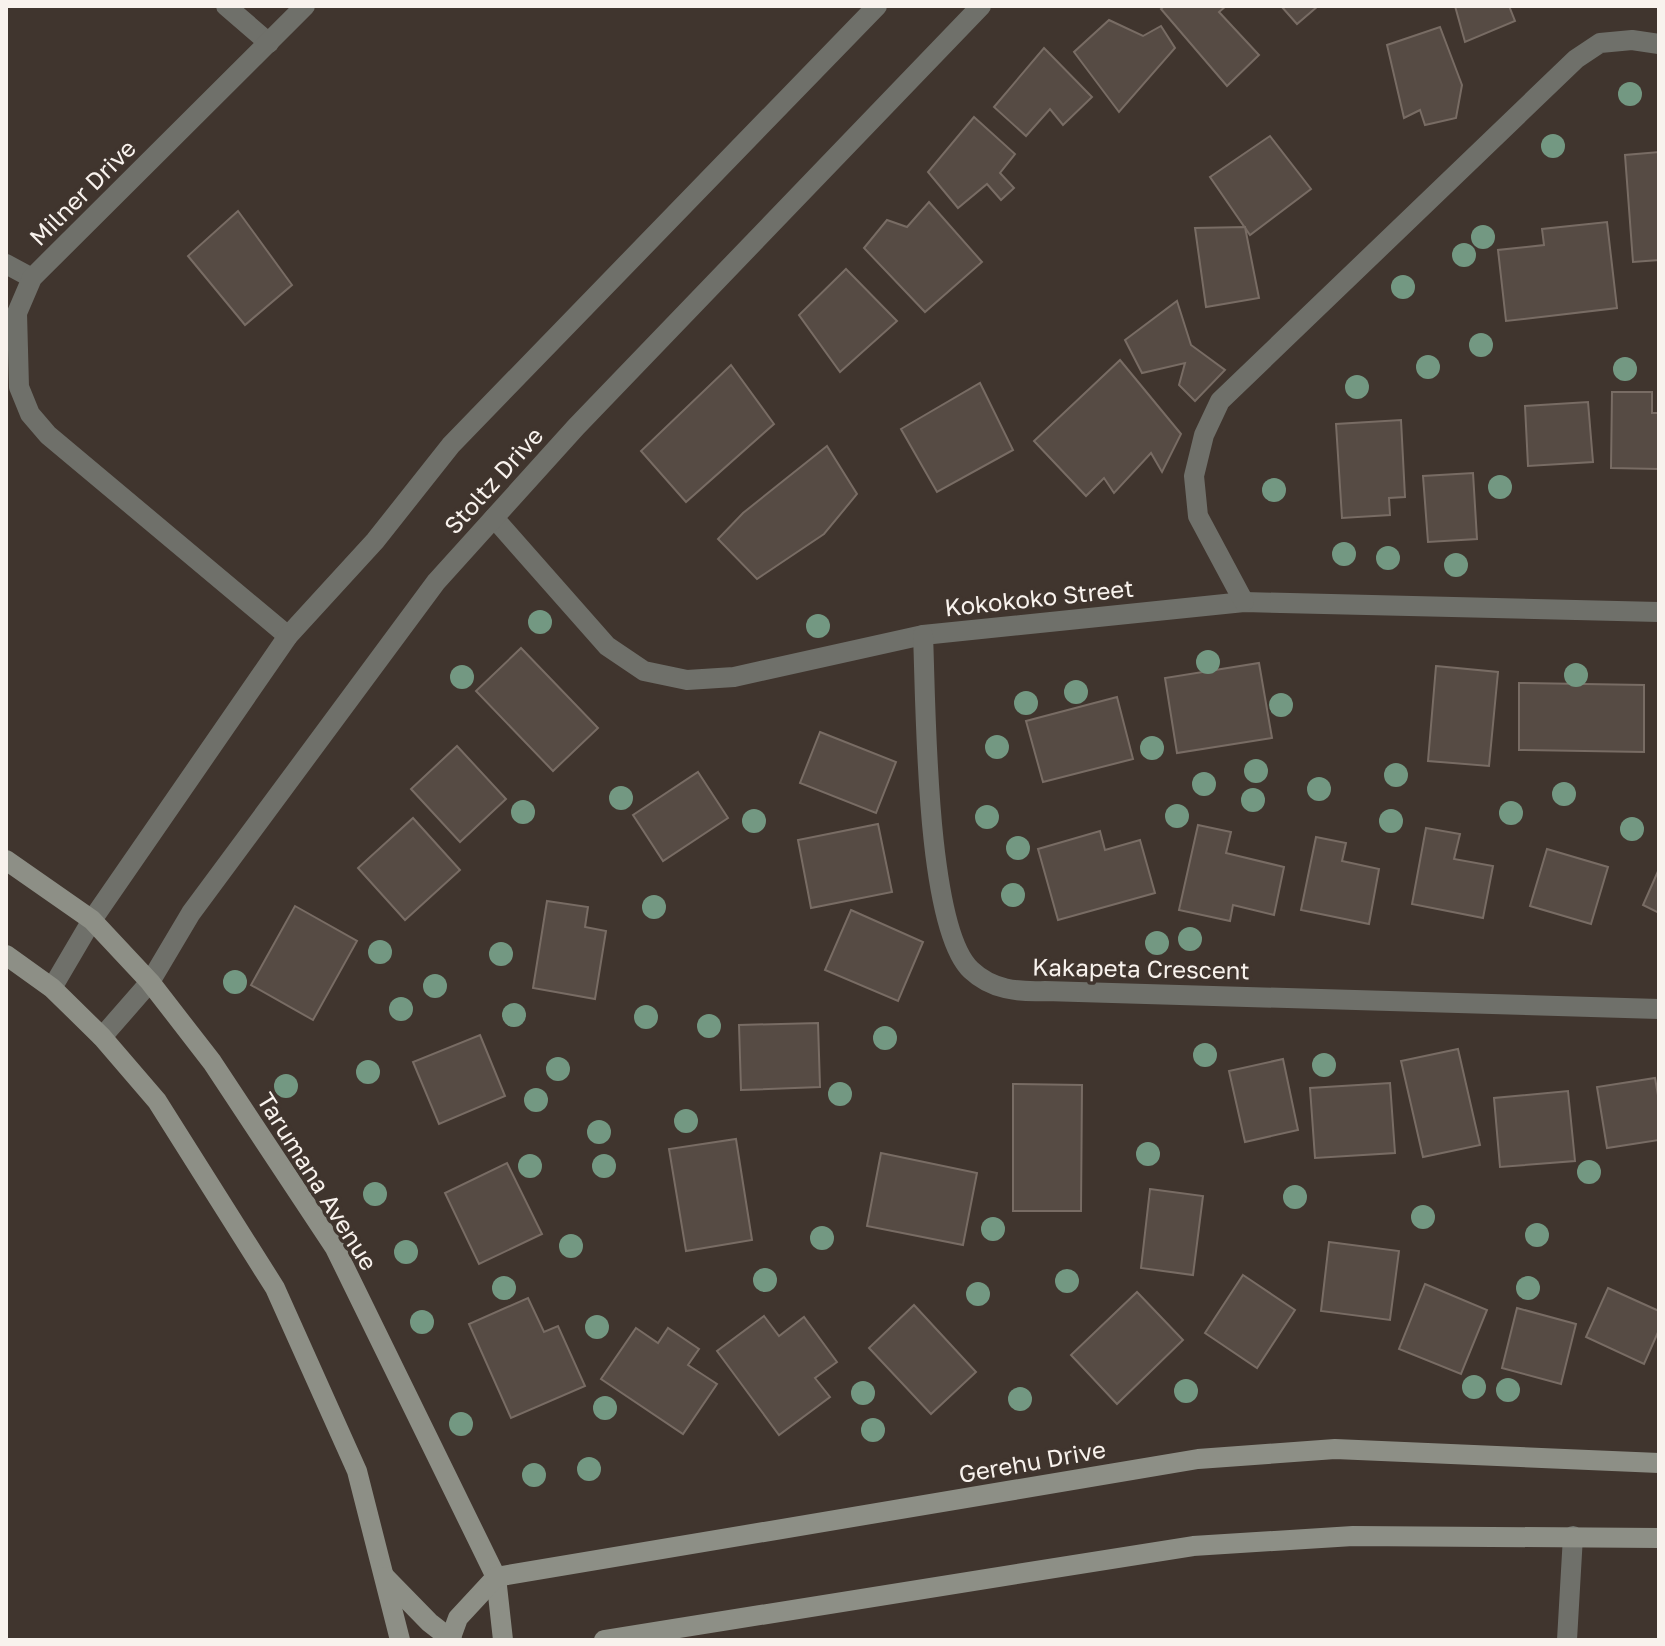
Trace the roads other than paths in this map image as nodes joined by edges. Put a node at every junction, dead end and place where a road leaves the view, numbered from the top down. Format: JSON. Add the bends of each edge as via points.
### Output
{"nodes":[{"id":1,"x":226,"y":6,"type":"edge"},
{"id":2,"x":305,"y":6,"type":"edge"},
{"id":3,"x":877,"y":6,"type":"edge"},
{"id":4,"x":981,"y":6,"type":"edge"},
{"id":5,"x":269,"y":43,"type":"junction"},
{"id":6,"x":1659,"y":44,"type":"edge"},
{"id":7,"x":6,"y":264,"type":"edge"},
{"id":8,"x":32,"y":278,"type":"junction"},
{"id":9,"x":494,"y":518,"type":"junction"},
{"id":10,"x":1244,"y":602,"type":"junction"},
{"id":11,"x":1659,"y":612,"type":"edge"},
{"id":12,"x":923,"y":635,"type":"junction"},
{"id":13,"x":288,"y":636,"type":"junction"},
{"id":14,"x":6,"y":860,"type":"edge"},
{"id":15,"x":92,"y":920,"type":"junction"},
{"id":16,"x":6,"y":955,"type":"edge"},
{"id":17,"x":150,"y":982,"type":"junction"},
{"id":18,"x":52,"y":988,"type":"junction"},
{"id":19,"x":1659,"y":1009,"type":"edge"},
{"id":20,"x":102,"y":1037,"type":"junction"},
{"id":21,"x":1659,"y":1463,"type":"edge"},
{"id":22,"x":1573,"y":1536,"type":"junction"},
{"id":23,"x":1659,"y":1538,"type":"edge"},
{"id":24,"x":384,"y":1575,"type":"junction"},
{"id":25,"x":496,"y":1577,"type":"junction"},
{"id":26,"x":400,"y":1640,"type":"edge"},
{"id":27,"x":451,"y":1640,"type":"edge"},
{"id":28,"x":503,"y":1640,"type":"edge"},
{"id":29,"x":604,"y":1640,"type":"edge"},
{"id":30,"x":1567,"y":1640,"type":"edge"}],
"edges":[{"from":1,"to":5,"type":"street"},
{"from":2,"to":5,"type":"street","name":"Milner Drive"},
{"from":3,"to":13,"type":"street","name":"Stoltz Drive","via":[[451,445],[375,541]]},
{"from":4,"to":9,"type":"street","name":"Stoltz Drive"},
{"from":5,"to":8,"type":"street","name":"Milner Drive"},
{"from":6,"to":10,"type":"street","via":[[1600,43],[1576,59],[1220,401],[1194,476],[1198,516]]},
{"from":7,"to":8,"type":"street"},
{"from":8,"to":13,"type":"street","name":"Milner Drive","via":[[17,313],[19,387],[30,414],[48,435]]},
{"from":9,"to":12,"type":"street","name":"Kokokoko Street","via":[[607,646],[644,671],[687,680],[734,677]]},
{"from":9,"to":17,"type":"street","name":"Stoltz Drive","via":[[436,582],[191,913]]},
{"from":10,"to":11,"type":"street","name":"Kokokoko Street"},
{"from":10,"to":12,"type":"street","name":"Kokokoko Street"},
{"from":12,"to":19,"type":"street","name":"Kakapeta Crescent","via":[[931,802],[947,923],[955,948],[971,970],[993,985],[1019,992]]},
{"from":13,"to":15,"type":"street","name":"Stoltz Drive"},
{"from":14,"to":15,"type":"street","name":"Tarumana Avenue"},
{"from":15,"to":17,"type":"street","name":"Tarumana Avenue"},
{"from":15,"to":18,"type":"street","name":"Stoltz Drive"},
{"from":16,"to":18,"type":"street"},
{"from":17,"to":20,"type":"street","name":"Stoltz Drive"},
{"from":17,"to":25,"type":"street","name":"Tarumana Avenue","via":[[212,1062],[335,1248]]},
{"from":18,"to":20,"type":"street"},
{"from":20,"to":24,"type":"street","via":[[157,1101],[275,1288],[357,1471]]},
{"from":21,"to":25,"type":"street","name":"Gerehu Drive","via":[[1335,1449],[1198,1459]]},
{"from":22,"to":23,"type":"street"},
{"from":22,"to":29,"type":"street","via":[[1353,1536],[1193,1546]]},
{"from":22,"to":30,"type":"street"},
{"from":24,"to":26,"type":"street"},
{"from":24,"to":27,"type":"street"},
{"from":25,"to":27,"type":"street","via":[[458,1618]]},
{"from":25,"to":28,"type":"street","name":"Tarumana Avenue"}]}
